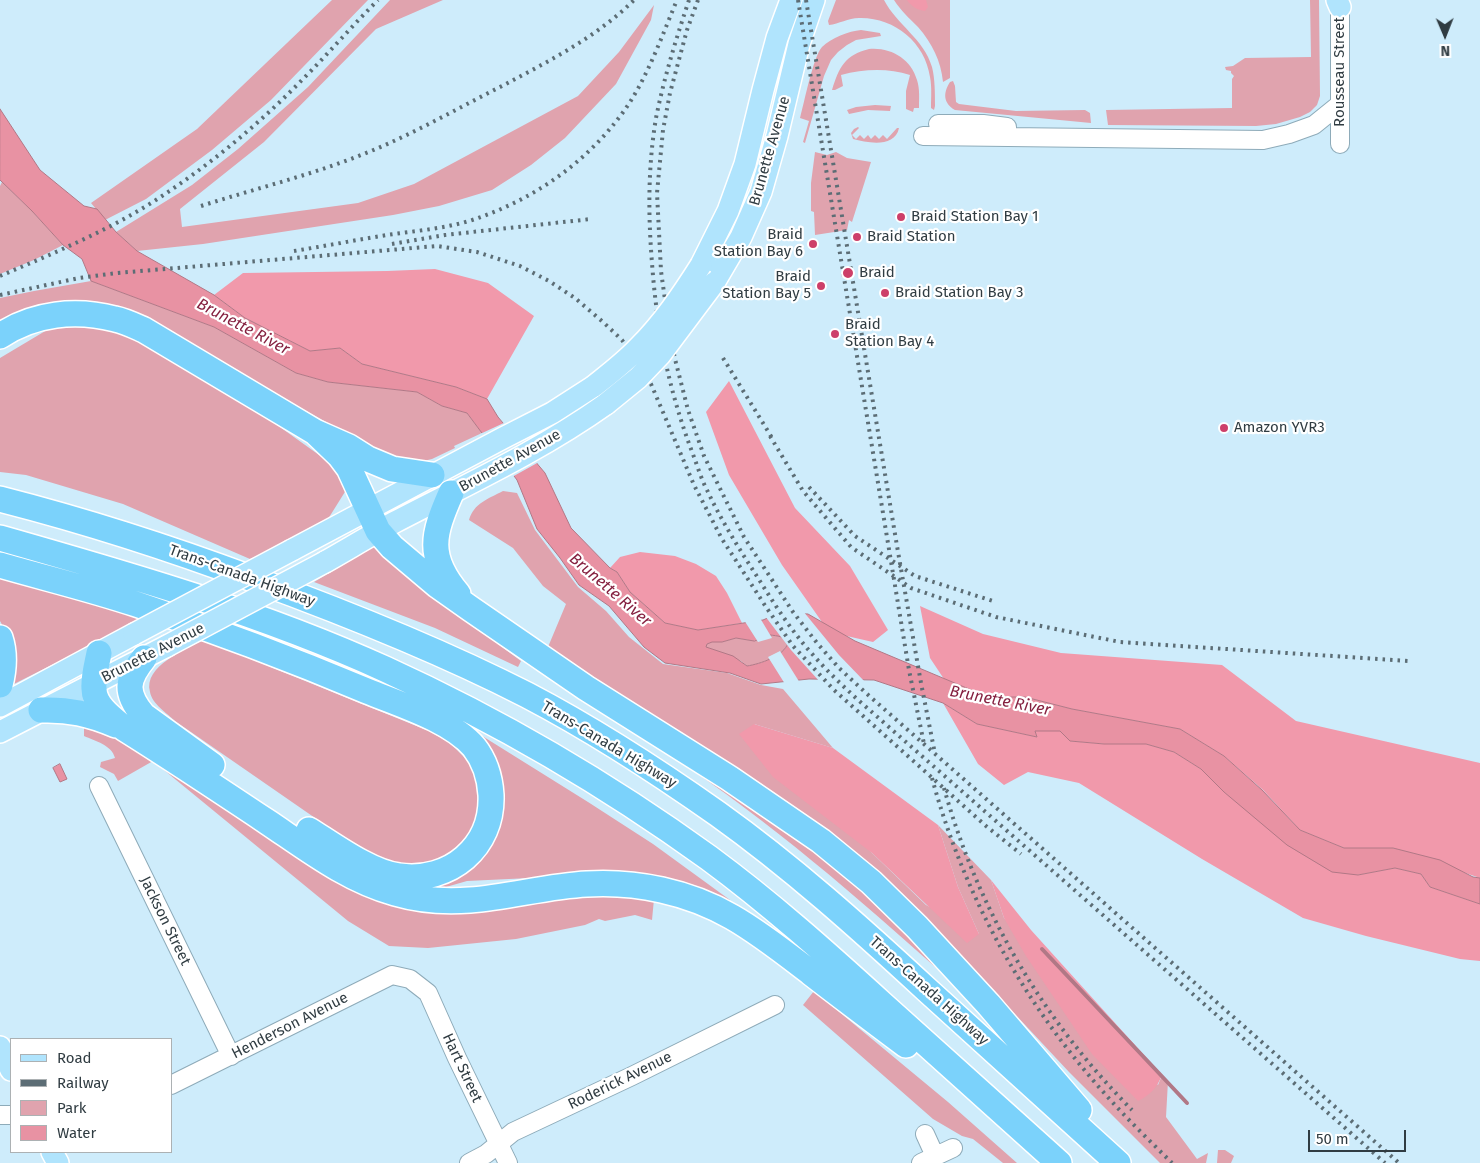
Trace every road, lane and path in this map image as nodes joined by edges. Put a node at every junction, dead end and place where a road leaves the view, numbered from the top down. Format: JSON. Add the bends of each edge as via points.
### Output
{"nodes":[{"id":1,"x":790,"y":0,"type":"edge"},
{"id":2,"x":814,"y":0,"type":"edge"},
{"id":3,"x":1339,"y":2,"type":"edge"},
{"id":4,"x":1340,"y":104,"type":"junction"},
{"id":5,"x":924,"y":130,"type":"dead end"},
{"id":6,"x":1340,"y":144,"type":"dead end"},
{"id":7,"x":0,"y":336,"type":"edge"},
{"id":8,"x":315,"y":432,"type":"junction"},
{"id":9,"x":432,"y":475,"type":"junction"},
{"id":10,"x":452,"y":493,"type":"junction"},
{"id":11,"x":0,"y":499,"type":"edge"},
{"id":12,"x":372,"y":521,"type":"junction"},
{"id":13,"x":0,"y":538,"type":"edge"},
{"id":14,"x":0,"y":565,"type":"edge"},
{"id":15,"x":472,"y":609,"type":"junction"},
{"id":16,"x":0,"y":638,"type":"edge"},
{"id":17,"x":99,"y":653,"type":"junction"},
{"id":18,"x":144,"y":658,"type":"junction"},
{"id":19,"x":94,"y":683,"type":"junction"},
{"id":20,"x":0,"y":684,"type":"edge"},
{"id":21,"x":0,"y":706,"type":"edge"},
{"id":22,"x":41,"y":710,"type":"junction"},
{"id":23,"x":125,"y":729,"type":"junction"},
{"id":24,"x":0,"y":732,"type":"edge"},
{"id":25,"x":99,"y":786,"type":"dead end"},
{"id":26,"x":410,"y":979,"type":"joint"},
{"id":27,"x":775,"y":1005,"type":"dead end"},
{"id":28,"x":0,"y":1047,"type":"edge"},
{"id":29,"x":231,"y":1056,"type":"junction"},
{"id":30,"x":10,"y":1068,"type":"edge"},
{"id":31,"x":172,"y":1085,"type":"edge"},
{"id":32,"x":925,"y":1134,"type":"dead end"},
{"id":33,"x":498,"y":1144,"type":"junction"},
{"id":34,"x":953,"y":1148,"type":"dead end"},
{"id":35,"x":1050,"y":1155,"type":"edge"},
{"id":36,"x":928,"y":1160,"type":"edge"},
{"id":37,"x":469,"y":1163,"type":"edge"},
{"id":38,"x":508,"y":1163,"type":"edge"},
{"id":39,"x":1118,"y":1163,"type":"edge"},
{"id":40,"x":1124,"y":1163,"type":"edge"}],
"edges":[{"from":1,"to":9,"type":"main road","name":"Brunette Avenue","bridge":true,"via":[[765,81],[745,164],[728,211],[680,298],[638,349],[594,386],[552,413]]},
{"from":2,"to":10,"type":"main road","name":"Brunette Avenue","bridge":true,"via":[[799,44],[761,192],[741,237],[682,327],[638,378],[606,404]]},
{"from":3,"to":4,"type":"street","name":"Rousseau Street"},
{"from":4,"to":5,"type":"street","via":[[1314,125],[1262,140],[1084,138],[983,124]]},
{"from":4,"to":6,"type":"street","name":"Rousseau Street"},
{"from":7,"to":8,"type":"highway","via":[[31,320],[57,314],[85,313],[117,319],[144,330]]},
{"from":8,"to":9,"type":"highway","via":[[392,470]]},
{"from":8,"to":12,"type":"highway","via":[[349,468]]},
{"from":9,"to":12,"type":"main road","name":"Brunette Avenue"},
{"from":10,"to":12,"type":"main road","name":"Brunette Avenue"},
{"from":10,"to":15,"type":"highway","via":[[436,532],[436,549],[446,578]]},
{"from":11,"to":39,"type":"highway","name":"Trans-Canada Highway","via":[[200,560],[390,631],[527,695],[606,740],[721,816],[815,889]]},
{"from":12,"to":15,"type":"highway","via":[[388,544]]},
{"from":12,"to":17,"type":"main road","name":"Brunette Avenue","bridge":true,"via":[[292,550]]},
{"from":12,"to":18,"type":"main road","name":"Brunette Avenue","bridge":true,"via":[[325,562]]},
{"from":13,"to":35,"type":"highway","via":[[172,588],[313,639],[455,702],[585,775],[649,816],[754,892]]},
{"from":14,"to":18,"type":"highway","via":[[135,604],[262,649],[433,718],[461,735],[483,761],[490,782],[491,804],[485,832],[466,858],[437,873],[398,876],[372,868],[311,831],[143,715],[135,706],[130,683]]},
{"from":15,"to":40,"type":"highway","via":[[586,688],[729,778],[821,841],[871,882],[917,926],[989,1005]]},
{"from":16,"to":20,"type":"highway","via":[[4,652]]},
{"from":17,"to":19,"type":"highway"},
{"from":17,"to":21,"type":"main road","name":"Brunette Avenue"},
{"from":18,"to":19,"type":"main road","name":"Brunette Avenue"},
{"from":19,"to":22,"type":"main road","name":"Brunette Avenue"},
{"from":19,"to":23,"type":"highway","via":[[96,700]]},
{"from":22,"to":23,"type":"highway","via":[[81,713]]},
{"from":22,"to":24,"type":"main road","name":"Brunette Avenue"},
{"from":23,"to":35,"type":"highway","via":[[336,867],[394,893],[432,900],[469,900],[555,887],[612,883],[678,894],[706,904],[760,934]]},
{"from":25,"to":29,"type":"street","name":"Jackson Street"},
{"from":26,"to":29,"type":"street","name":"Henderson Avenue","via":[[392,975]]},
{"from":26,"to":33,"type":"street","name":"Hart Street","via":[[428,993]]},
{"from":27,"to":33,"type":"street","name":"Roderick Avenue","via":[[513,1132]]},
{"from":28,"to":30,"type":"main road"},
{"from":29,"to":31,"type":"street","name":"Henderson Avenue"},
{"from":32,"to":36,"type":"street"},
{"from":33,"to":37,"type":"street","name":"Roderick Avenue"},
{"from":33,"to":38,"type":"street","name":"Hart Street"},
{"from":34,"to":36,"type":"street"}]}
